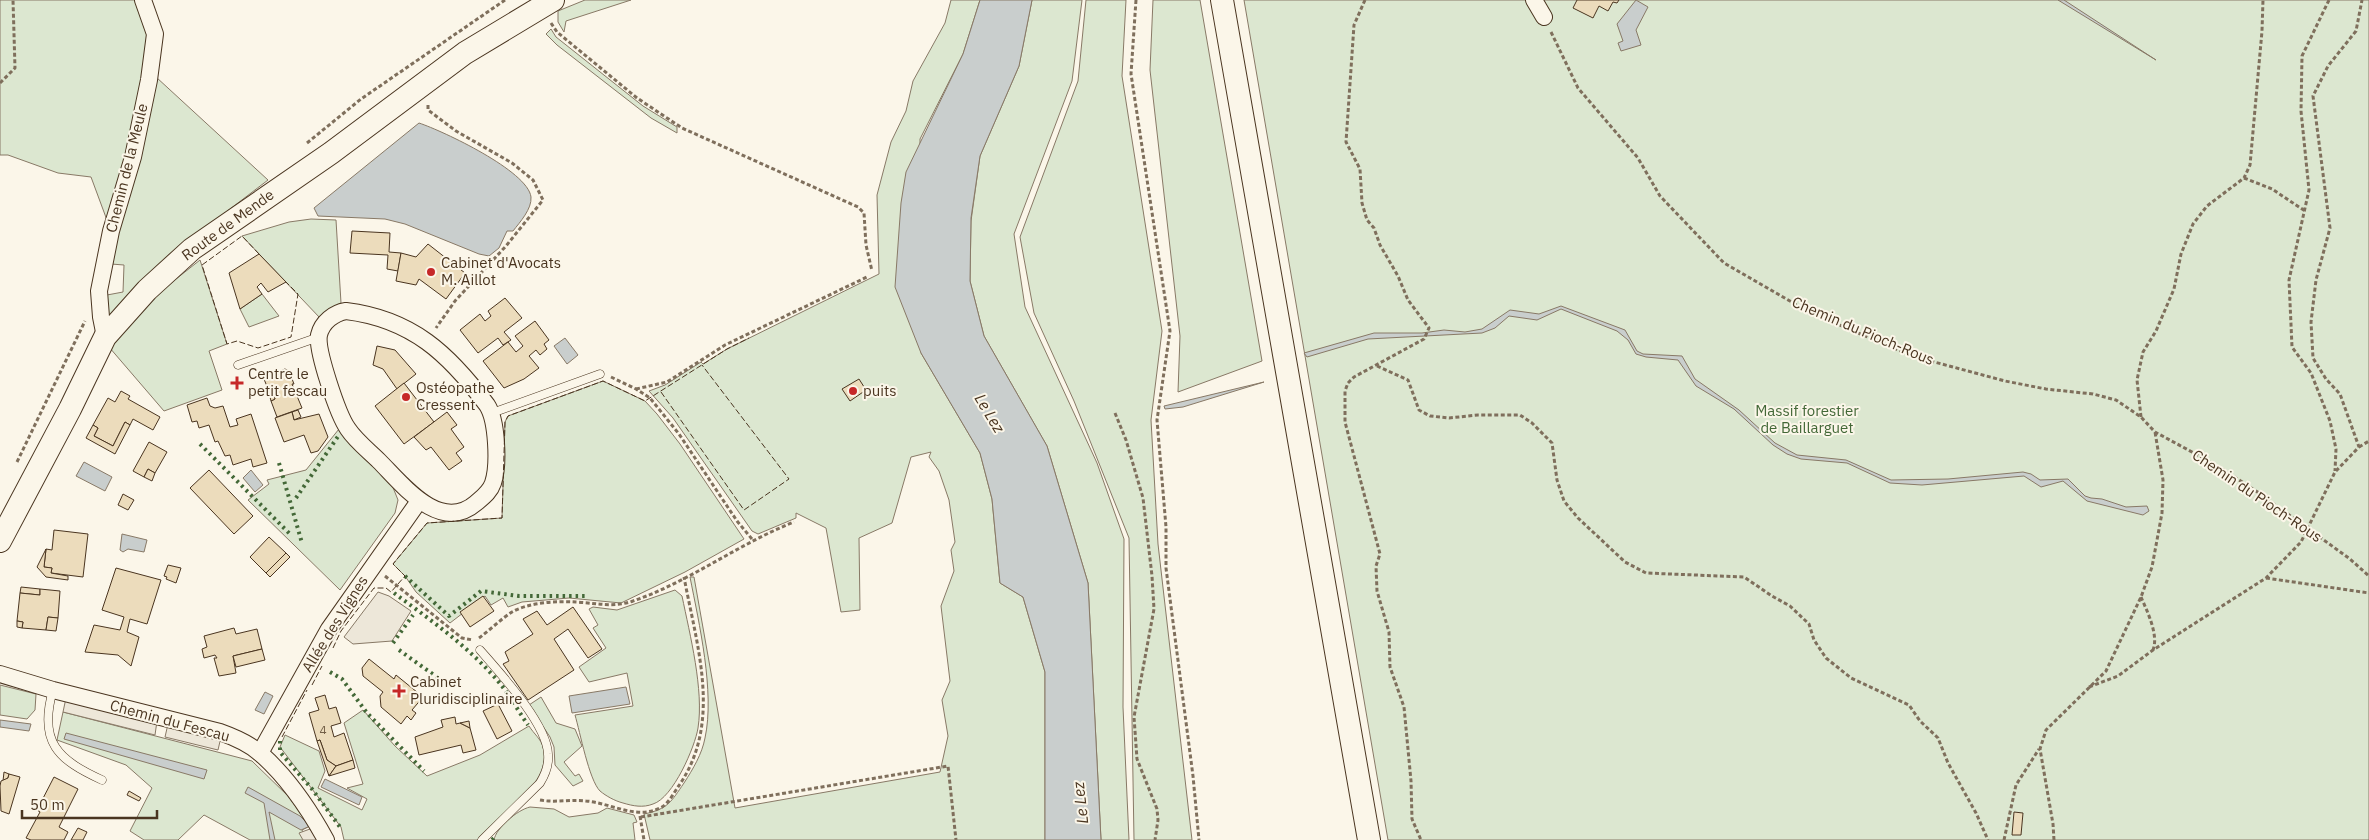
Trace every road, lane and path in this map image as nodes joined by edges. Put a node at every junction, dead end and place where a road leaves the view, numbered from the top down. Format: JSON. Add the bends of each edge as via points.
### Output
{"nodes":[{"id":1,"x":13,"y":0,"type":"edge"},
{"id":2,"x":143,"y":0,"type":"edge"},
{"id":3,"x":1136,"y":0,"type":"edge"},
{"id":4,"x":1364,"y":0,"type":"edge"},
{"id":5,"x":1534,"y":0,"type":"edge"},
{"id":6,"x":2263,"y":0,"type":"edge"},
{"id":7,"x":2329,"y":0,"type":"edge"},
{"id":8,"x":2362,"y":0,"type":"edge"},
{"id":9,"x":551,"y":1,"type":"edge"},
{"id":10,"x":1223,"y":4,"type":"edge"},
{"id":11,"x":1544,"y":16,"type":"joint"},
{"id":12,"x":0,"y":83,"type":"edge"},
{"id":13,"x":428,"y":98,"type":"dead end"},
{"id":14,"x":2244,"y":178,"type":"junction"},
{"id":15,"x":2305,"y":211,"type":"junction"},
{"id":16,"x":872,"y":271,"type":"dead end"},
{"id":17,"x":867,"y":277,"type":"dead end"},
{"id":18,"x":105,"y":337,"type":"junction"},
{"id":19,"x":319,"y":337,"type":"junction"},
{"id":20,"x":427,"y":340,"type":"junction"},
{"id":21,"x":238,"y":365,"type":"dead end"},
{"id":22,"x":1376,"y":366,"type":"junction"},
{"id":23,"x":600,"y":374,"type":"joint"},
{"id":24,"x":636,"y":389,"type":"junction"},
{"id":25,"x":492,"y":413,"type":"junction"},
{"id":26,"x":1115,"y":413,"type":"dead end"},
{"id":27,"x":2141,"y":417,"type":"junction"},
{"id":28,"x":2155,"y":432,"type":"junction"},
{"id":29,"x":2369,"y":441,"type":"edge"},
{"id":30,"x":2359,"y":447,"type":"junction"},
{"id":31,"x":2335,"y":472,"type":"junction"},
{"id":32,"x":420,"y":501,"type":"junction"},
{"id":33,"x":794,"y":522,"type":"dead end"},
{"id":34,"x":2307,"y":528,"type":"junction"},
{"id":35,"x":752,"y":540,"type":"junction"},
{"id":36,"x":0,"y":541,"type":"edge"},
{"id":37,"x":372,"y":566,"type":"junction"},
{"id":38,"x":2369,"y":576,"type":"edge"},
{"id":39,"x":684,"y":577,"type":"junction"},
{"id":40,"x":2266,"y":578,"type":"junction"},
{"id":41,"x":2369,"y":593,"type":"edge"},
{"id":42,"x":2141,"y":598,"type":"junction"},
{"id":43,"x":480,"y":650,"type":"dead end"},
{"id":44,"x":2153,"y":650,"type":"junction"},
{"id":45,"x":0,"y":674,"type":"edge"},
{"id":46,"x":2089,"y":687,"type":"junction"},
{"id":47,"x":53,"y":690,"type":"junction"},
{"id":48,"x":2040,"y":749,"type":"junction"},
{"id":49,"x":260,"y":753,"type":"junction"},
{"id":50,"x":102,"y":780,"type":"dead end"},
{"id":51,"x":528,"y":797,"type":"junction"},
{"id":52,"x":640,"y":812,"type":"junction"},
{"id":53,"x":641,"y":818,"type":"junction"},
{"id":54,"x":326,"y":840,"type":"edge"},
{"id":55,"x":482,"y":840,"type":"edge"},
{"id":56,"x":644,"y":840,"type":"edge"},
{"id":57,"x":956,"y":840,"type":"edge"},
{"id":58,"x":1155,"y":840,"type":"edge"},
{"id":59,"x":1199,"y":840,"type":"edge"},
{"id":60,"x":1369,"y":840,"type":"edge"},
{"id":61,"x":1421,"y":840,"type":"edge"},
{"id":62,"x":1988,"y":840,"type":"edge"},
{"id":63,"x":2004,"y":840,"type":"edge"},
{"id":64,"x":2054,"y":840,"type":"edge"}],
"edges":[{"from":1,"to":12,"type":"path","via":[[16,68]]},
{"from":2,"to":18,"type":"street","name":"Chemin de la Meule","via":[[155,34],[134,157],[110,230],[99,291]]},
{"from":3,"to":59,"type":"path","via":[[1131,74],[1170,332],[1157,420],[1166,568]]},
{"from":4,"to":22,"type":"path","via":[[1354,25],[1346,142],[1360,169],[1362,202],[1367,220],[1374,228],[1408,300],[1430,328],[1424,339]]},
{"from":5,"to":11,"type":"street"},
{"from":6,"to":14,"type":"path","via":[[2251,155]]},
{"from":7,"to":15,"type":"path","via":[[2302,56],[2301,111],[2310,190]]},
{"from":8,"to":30,"type":"path","via":[[2356,31],[2328,66],[2313,96],[2330,228],[2316,280],[2311,322],[2312,358],[2340,394]]},
{"from":9,"to":16,"type":"path","via":[[550,22],[557,32],[637,98],[682,128],[858,207],[864,213]]},
{"from":9,"to":18,"type":"main road","name":"Route de Mende","via":[[465,54],[331,153],[192,249],[147,290]]},
{"from":10,"to":60,"type":"main road"},
{"from":11,"to":27,"type":"path","name":"Chemin du Pioch-Rous","via":[[1578,88],[1638,158],[1660,196],[1724,263],[1809,312],[1912,356],[2005,381],[2116,400]]},
{"from":13,"to":20,"type":"path","via":[[428,110],[519,169],[533,180],[543,200],[455,301]]},
{"from":14,"to":15,"type":"path","via":[[2272,189]]},
{"from":14,"to":27,"type":"path","via":[[2207,206],[2193,224],[2181,254],[2174,289],[2143,352],[2137,380]]},
{"from":15,"to":31,"type":"path","via":[[2289,280],[2292,347],[2310,373],[2328,414],[2336,449]]},
{"from":17,"to":24,"type":"path","via":[[725,345],[667,382]]},
{"from":18,"to":36,"type":"main road","name":"Route de Mende"},
{"from":19,"to":20,"type":"street","via":[[330,318],[346,311],[397,325]]},
{"from":19,"to":21,"type":"lane"},
{"from":19,"to":32,"type":"street","via":[[328,378],[348,430]]},
{"from":20,"to":25,"type":"street","via":[[455,366]]},
{"from":22,"to":61,"type":"path","via":[[1354,377],[1348,384],[1345,391],[1346,422],[1380,554],[1376,566],[1377,590],[1389,632],[1390,667],[1404,706],[1412,819]]},
{"from":22,"to":62,"type":"path","via":[[1408,380],[1418,410],[1430,416],[1520,415],[1532,422],[1552,443],[1557,480],[1564,501],[1625,562],[1646,573],[1744,577],[1790,606],[1809,624],[1814,640],[1826,658],[1851,678],[1909,705],[1938,738]]},
{"from":23,"to":24,"type":"path"},
{"from":23,"to":25,"type":"lane"},
{"from":24,"to":35,"type":"path","via":[[650,398],[679,434]]},
{"from":25,"to":32,"type":"street","via":[[495,471],[487,494],[472,506],[445,512]]},
{"from":26,"to":58,"type":"path","via":[[1143,498],[1152,576],[1152,627],[1134,717],[1137,759],[1157,809]]},
{"from":27,"to":28,"type":"path","name":"Chemin du Pioch-Rous"},
{"from":28,"to":34,"type":"path","name":"Chemin du Pioch-Rous","via":[[2216,465]]},
{"from":28,"to":42,"type":"path","via":[[2162,460],[2162,513],[2152,567]]},
{"from":29,"to":30,"type":"path"},
{"from":30,"to":31,"type":"path"},
{"from":31,"to":34,"type":"path"},
{"from":32,"to":37,"type":"street","name":"Allée des Vignes"},
{"from":33,"to":35,"type":"path"},
{"from":34,"to":38,"type":"path","name":"Chemin du Pioch-Rous"},
{"from":34,"to":40,"type":"path","via":[[2300,542]]},
{"from":35,"to":39,"type":"path"},
{"from":37,"to":39,"type":"path","via":[[462,638],[469,640],[475,640],[513,612],[529,605],[575,602],[621,605]]},
{"from":37,"to":49,"type":"street","name":"Allée des Vignes","via":[[329,629]]},
{"from":39,"to":52,"type":"path","via":[[702,675],[702,731],[697,752],[670,799],[662,807]]},
{"from":40,"to":41,"type":"path"},
{"from":40,"to":44,"type":"path"},
{"from":42,"to":44,"type":"path","via":[[2148,613],[2155,644]]},
{"from":42,"to":46,"type":"path","via":[[2106,671]]},
{"from":43,"to":51,"type":"lane","via":[[522,703],[546,743],[545,775]]},
{"from":44,"to":46,"type":"path","via":[[2118,676]]},
{"from":45,"to":47,"type":"street","name":"Chemin du Fescau"},
{"from":46,"to":48,"type":"path","via":[[2046,730]]},
{"from":47,"to":49,"type":"street","name":"Chemin du Fescau","via":[[220,732]]},
{"from":47,"to":50,"type":"lane","via":[[47,729],[57,751],[75,767]]},
{"from":48,"to":63,"type":"path","via":[[2016,785]]},
{"from":48,"to":64,"type":"path"},
{"from":49,"to":54,"type":"street","name":"Chemin du Fescau","via":[[305,805]]},
{"from":51,"to":52,"type":"path","via":[[564,802],[585,800]]},
{"from":51,"to":55,"type":"lane"},
{"from":52,"to":53,"type":"path"},
{"from":53,"to":56,"type":"path"},
{"from":53,"to":57,"type":"path","via":[[948,766]]}]}
